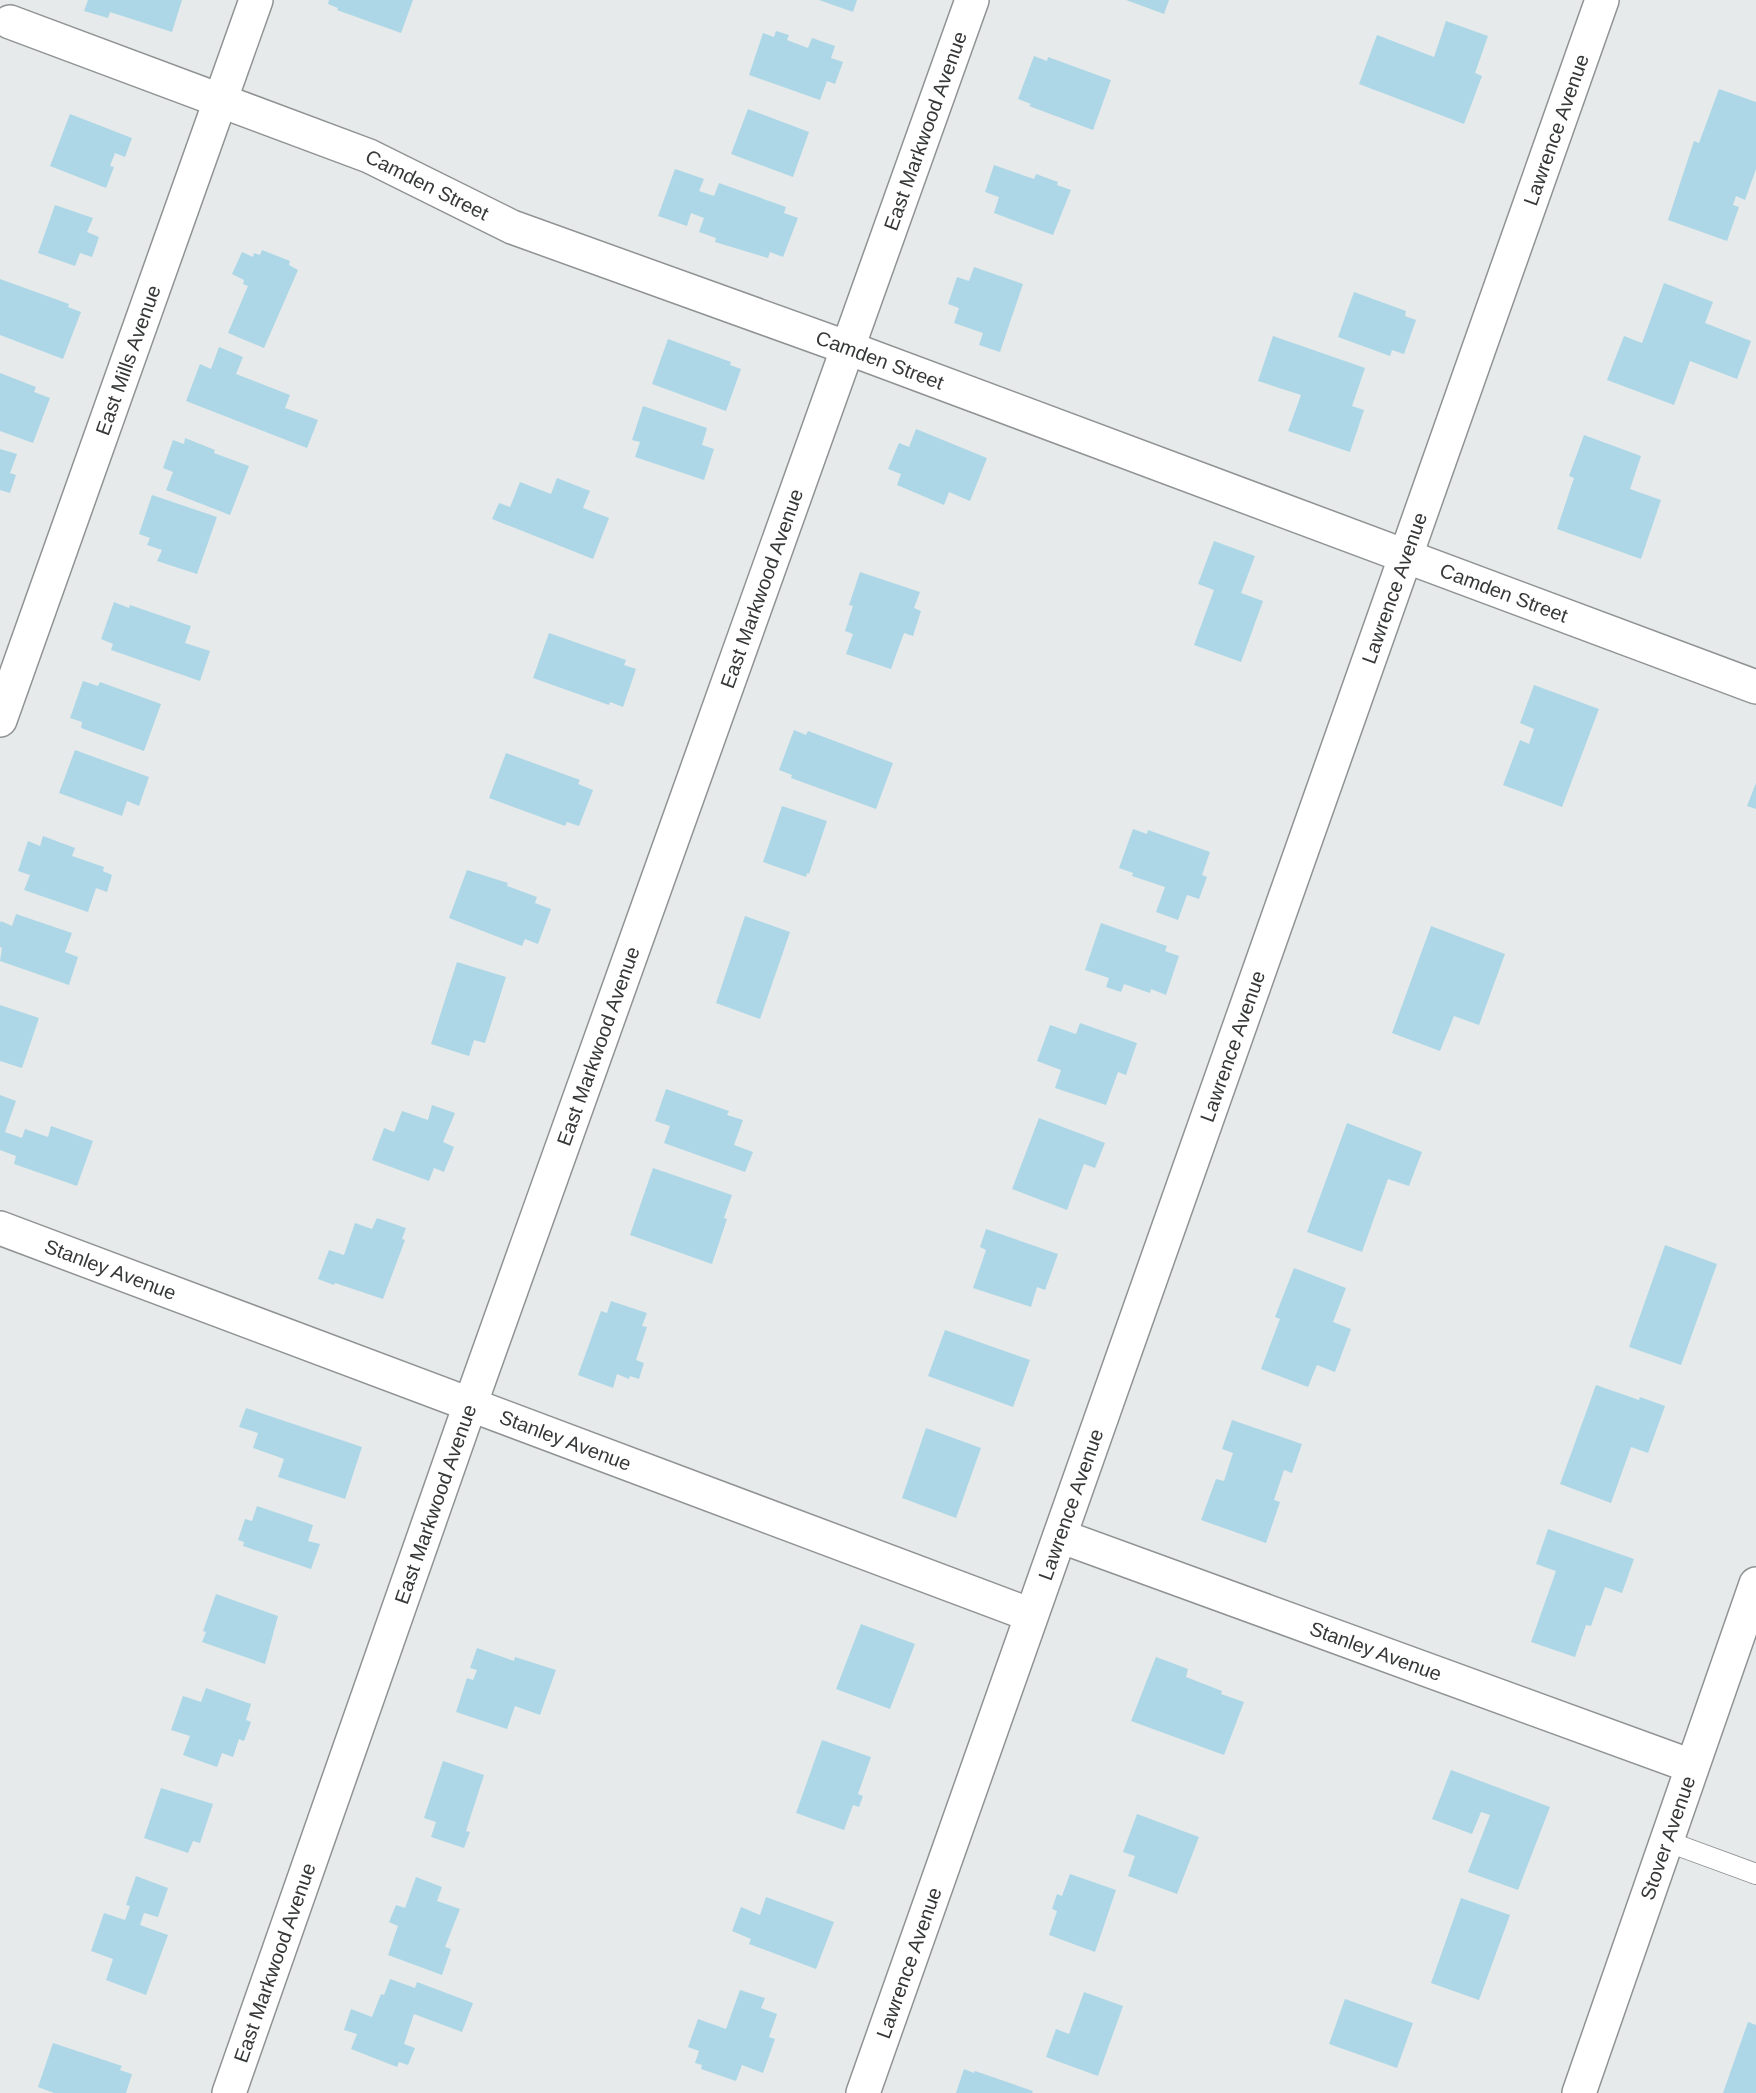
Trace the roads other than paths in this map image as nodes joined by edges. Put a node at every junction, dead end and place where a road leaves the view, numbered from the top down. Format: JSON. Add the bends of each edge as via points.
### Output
{"nodes":[{"id":1,"x":256,"y":0,"type":"edge"},
{"id":2,"x":972,"y":0,"type":"edge"},
{"id":3,"x":1602,"y":0,"type":"edge"},
{"id":4,"x":10,"y":22,"type":"dead end"},
{"id":5,"x":219,"y":102,"type":"junction"},
{"id":6,"x":848,"y":348,"type":"junction"},
{"id":7,"x":1404,"y":557,"type":"junction"},
{"id":8,"x":1756,"y":687,"type":"edge"},
{"id":9,"x":0,"y":720,"type":"edge"},
{"id":10,"x":0,"y":1228,"type":"edge"},
{"id":11,"x":470,"y":1405,"type":"junction"},
{"id":12,"x":1060,"y":1536,"type":"junction"},
{"id":13,"x":1756,"y":1584,"type":"edge"},
{"id":14,"x":1031,"y":1615,"type":"junction"},
{"id":15,"x":1691,"y":1766,"type":"junction"},
{"id":16,"x":1666,"y":1841,"type":"junction"},
{"id":17,"x":1756,"y":1874,"type":"edge"},
{"id":18,"x":229,"y":2093,"type":"edge"},
{"id":19,"x":863,"y":2093,"type":"edge"},
{"id":20,"x":1579,"y":2093,"type":"edge"}],
"edges":[{"from":1,"to":5,"type":"street","name":"East Mills Avenue"},
{"from":2,"to":6,"type":"street","name":"East Markwood Avenue"},
{"from":3,"to":7,"type":"street","name":"Lawrence Avenue"},
{"from":4,"to":5,"type":"street","name":"Camden Street"},
{"from":5,"to":6,"type":"street","name":"Camden Street","via":[[369,156],[512,227]]},
{"from":5,"to":9,"type":"street","name":"East Mills Avenue"},
{"from":6,"to":7,"type":"street","name":"Camden Street"},
{"from":6,"to":11,"type":"street","name":"East Markwood Avenue"},
{"from":7,"to":8,"type":"street","name":"Camden Street"},
{"from":7,"to":12,"type":"street","name":"Lawrence Avenue"},
{"from":10,"to":11,"type":"street","name":"Stanley Avenue"},
{"from":11,"to":14,"type":"street","name":"Stanley Avenue"},
{"from":11,"to":18,"type":"street","name":"East Markwood Avenue"},
{"from":12,"to":14,"type":"street","name":"Lawrence Avenue"},
{"from":12,"to":15,"type":"street","name":"Stanley Avenue"},
{"from":13,"to":15,"type":"street","name":"Stover Avenue"},
{"from":14,"to":19,"type":"street","name":"Lawrence Avenue"},
{"from":15,"to":16,"type":"street","name":"Stover Avenue"},
{"from":16,"to":17,"type":"lane"},
{"from":16,"to":20,"type":"street","name":"Stover Avenue"}]}
